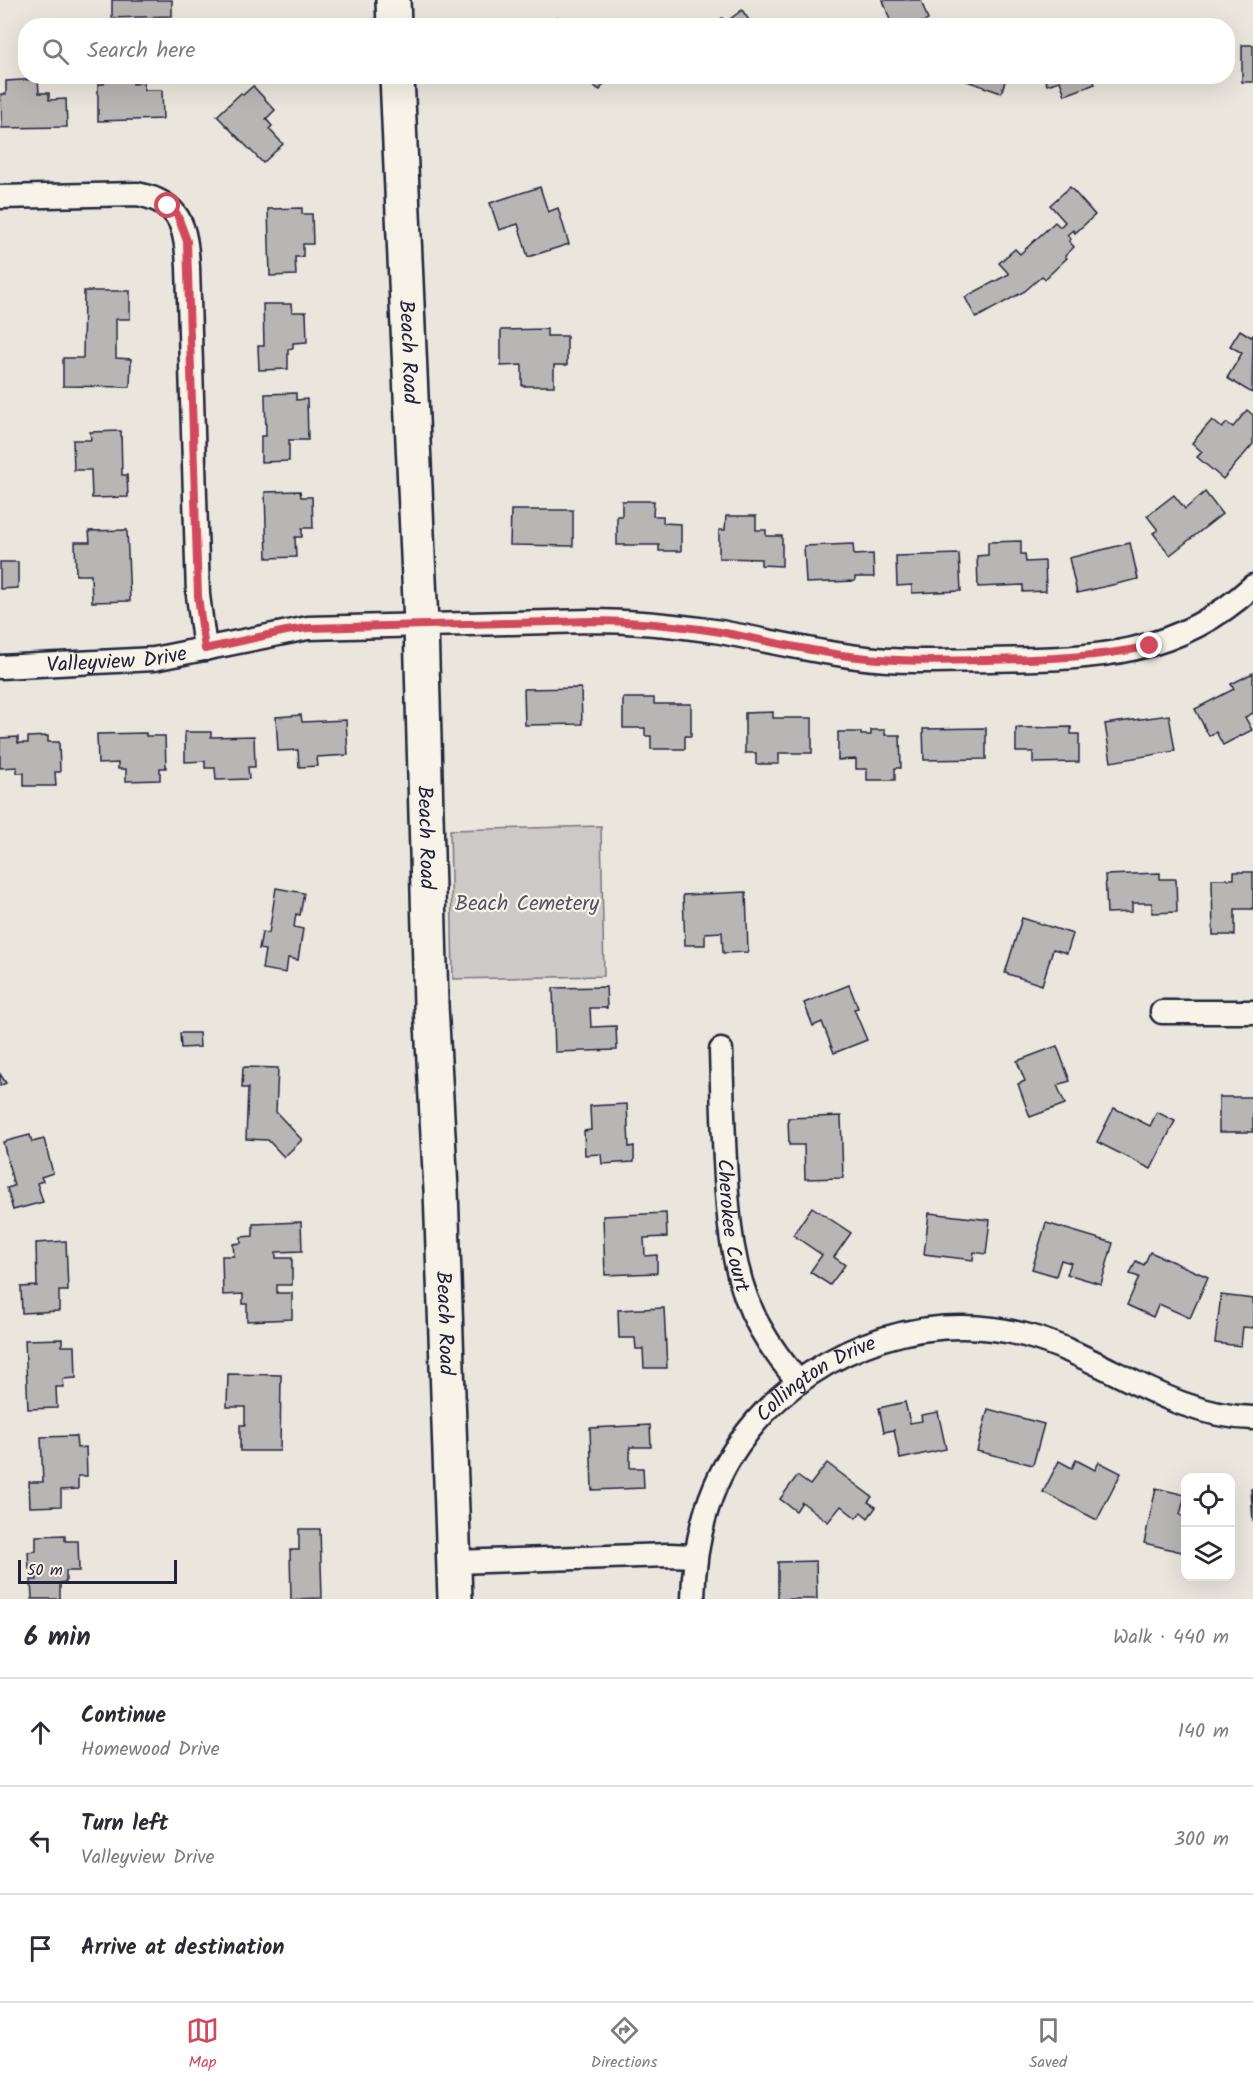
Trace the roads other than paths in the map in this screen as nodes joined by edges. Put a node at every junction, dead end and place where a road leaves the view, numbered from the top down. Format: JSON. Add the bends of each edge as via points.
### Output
{"nodes":[{"id":1,"x":393,"y":0,"type":"edge"},
{"id":2,"x":394,"y":18,"type":"edge"},
{"id":3,"x":397,"y":84,"type":"edge"},
{"id":4,"x":0,"y":197,"type":"edge"},
{"id":5,"x":1253,"y":586,"type":"edge"},
{"id":6,"x":421,"y":624,"type":"junction"},
{"id":7,"x":205,"y":649,"type":"junction"},
{"id":8,"x":0,"y":667,"type":"edge"},
{"id":9,"x":1162,"y":1012,"type":"dead end"},
{"id":10,"x":1253,"y":1012,"type":"edge"},
{"id":11,"x":721,"y":1050,"type":"dead end"},
{"id":12,"x":799,"y":1382,"type":"junction"},
{"id":13,"x":1253,"y":1418,"type":"edge"},
{"id":14,"x":695,"y":1556,"type":"junction"},
{"id":15,"x":454,"y":1562,"type":"junction"},
{"id":16,"x":455,"y":1599,"type":"edge"},
{"id":17,"x":693,"y":1599,"type":"edge"}],
"edges":[{"from":1,"to":2,"type":"street"},
{"from":3,"to":6,"type":"street","name":"Beach Road"},
{"from":4,"to":7,"type":"street","via":[[137,194],[154,197],[177,214],[188,258],[198,596]]},
{"from":5,"to":6,"type":"street","name":"Valleyview Drive","via":[[1210,618],[1168,639],[1127,651],[1067,657],[934,661],[858,657],[630,621]]},
{"from":6,"to":7,"type":"street","name":"Valleyview Drive","via":[[308,628]]},
{"from":6,"to":15,"type":"street","name":"Beach Road","via":[[431,1005]]},
{"from":7,"to":8,"type":"street","name":"Valleyview Drive","via":[[132,661]]},
{"from":9,"to":10,"type":"street"},
{"from":11,"to":12,"type":"street","name":"Cherokee Court","via":[[730,1240],[746,1298],[759,1326]]},
{"from":12,"to":13,"type":"street","name":"Collington Drive","via":[[848,1351],[898,1334],[962,1327],[993,1329],[1078,1354],[1186,1406]]},
{"from":12,"to":14,"type":"street","name":"Collington Drive","via":[[754,1423],[737,1446],[713,1492]]},
{"from":14,"to":15,"type":"street"},
{"from":14,"to":17,"type":"street","name":"Collington Drive"},
{"from":15,"to":16,"type":"street","name":"Beach Road"}]}
